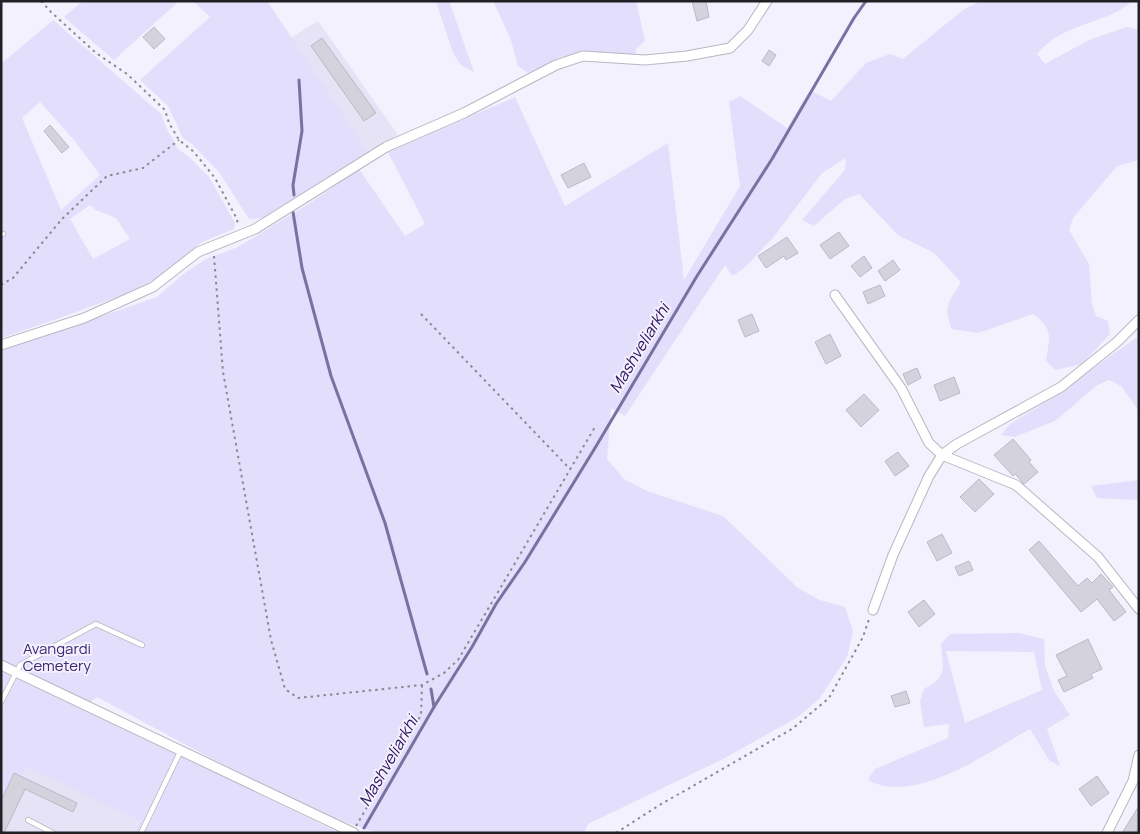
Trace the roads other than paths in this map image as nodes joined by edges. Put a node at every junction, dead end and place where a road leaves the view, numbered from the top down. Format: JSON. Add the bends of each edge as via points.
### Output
{"nodes":[{"id":1,"x":767,"y":1,"type":"edge"},
{"id":2,"x":835,"y":295,"type":"dead end"},
{"id":3,"x":1139,"y":320,"type":"edge"},
{"id":4,"x":1,"y":345,"type":"edge"},
{"id":5,"x":942,"y":455,"type":"junction"},
{"id":6,"x":1139,"y":609,"type":"edge"},
{"id":7,"x":873,"y":610,"type":"road end"},
{"id":8,"x":142,"y":645,"type":"dead end"},
{"id":9,"x":1,"y":665,"type":"edge"},
{"id":10,"x":16,"y":672,"type":"junction"},
{"id":11,"x":1,"y":702,"type":"edge"},
{"id":12,"x":180,"y":750,"type":"junction"},
{"id":13,"x":1139,"y":756,"type":"edge"},
{"id":14,"x":28,"y":820,"type":"dead end"},
{"id":15,"x":353,"y":832,"type":"edge"},
{"id":16,"x":53,"y":833,"type":"edge"},
{"id":17,"x":141,"y":833,"type":"edge"},
{"id":18,"x":1107,"y":833,"type":"edge"}],
"edges":[{"from":1,"to":4,"type":"street","via":[[748,30],[730,48],[645,60],[583,56],[556,65],[464,113],[386,147],[255,230],[198,252],[154,287],[84,318]]},
{"from":2,"to":5,"type":"street","via":[[900,388],[929,443]]},
{"from":3,"to":5,"type":"street","via":[[1061,387]]},
{"from":5,"to":6,"type":"street","via":[[1016,485],[1098,557]]},
{"from":5,"to":7,"type":"street","via":[[893,555]]},
{"from":8,"to":10,"type":"lane","via":[[96,624],[20,666]]},
{"from":9,"to":10,"type":"street"},
{"from":10,"to":11,"type":"lane"},
{"from":10,"to":12,"type":"street"},
{"from":12,"to":15,"type":"street"},
{"from":12,"to":17,"type":"lane"},
{"from":13,"to":18,"type":"street","via":[[1134,781]]},
{"from":14,"to":16,"type":"lane"}]}
